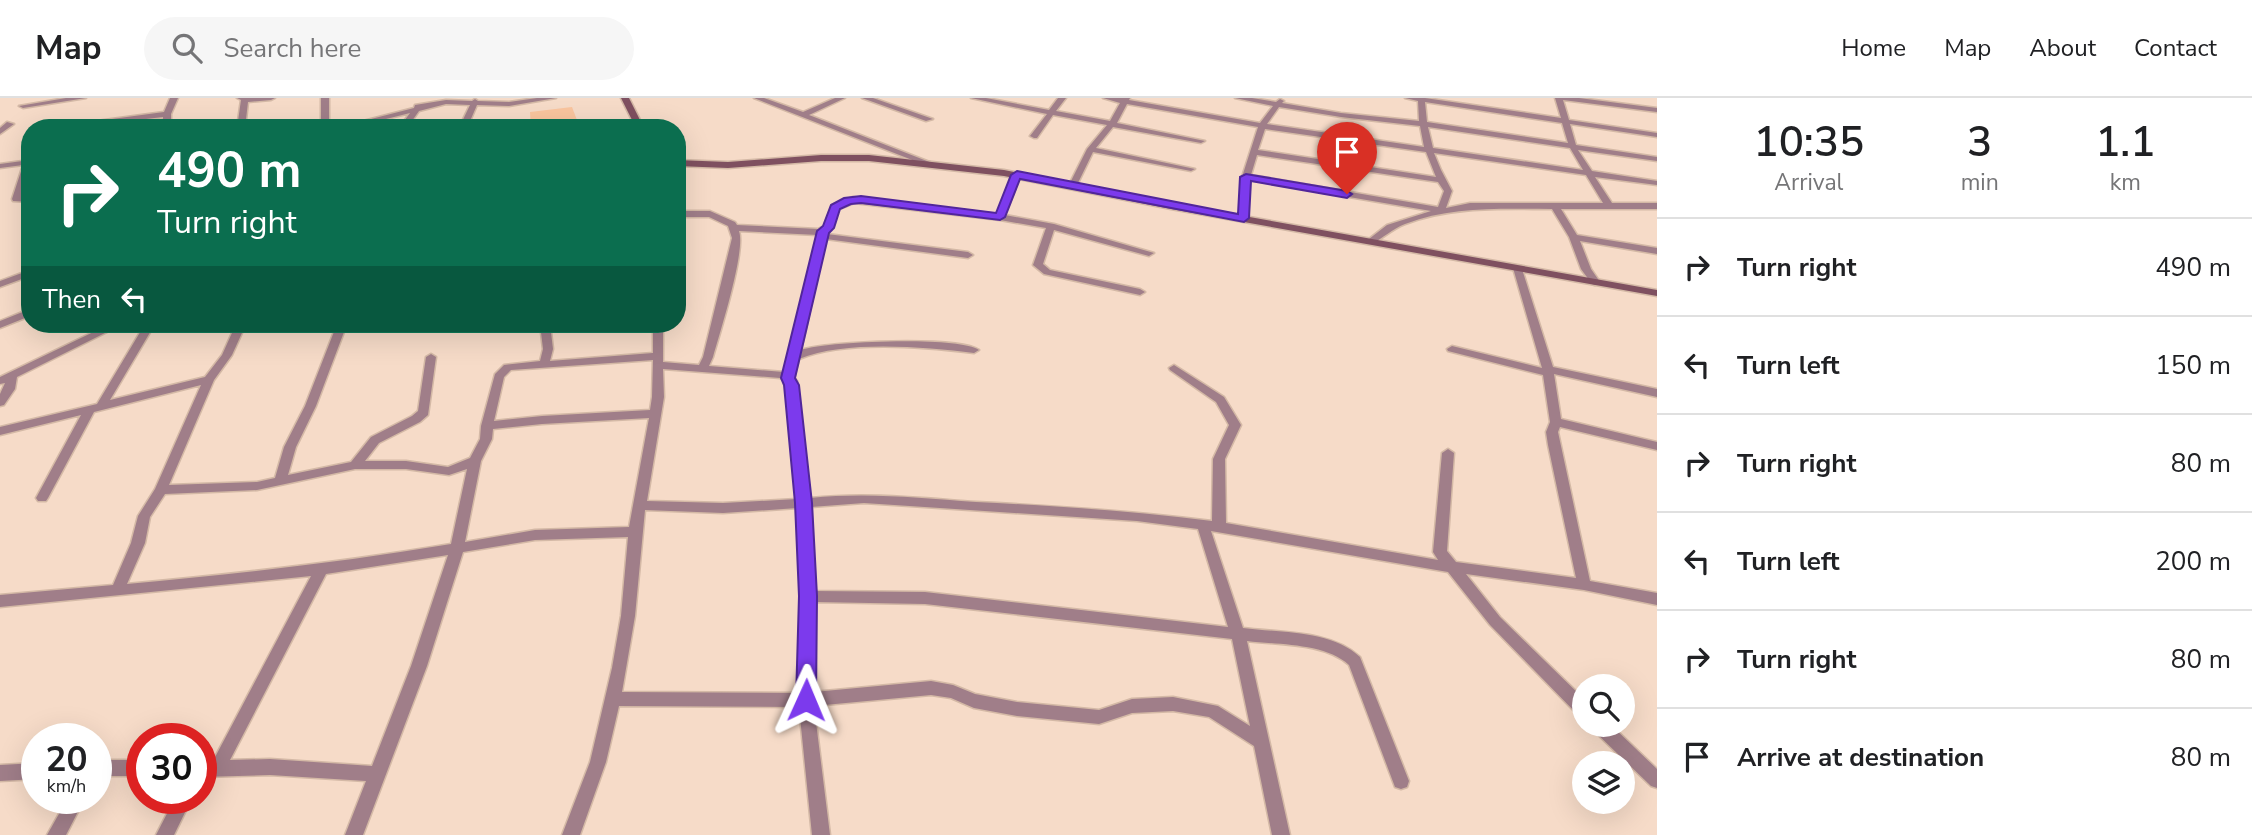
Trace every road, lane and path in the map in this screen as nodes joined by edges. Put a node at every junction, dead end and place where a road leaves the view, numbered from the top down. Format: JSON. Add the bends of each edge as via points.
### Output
{"nodes":[{"id":1,"x":82,"y":98,"type":"edge"},
{"id":2,"x":174,"y":98,"type":"edge"},
{"id":3,"x":271,"y":98,"type":"edge"},
{"id":4,"x":325,"y":98,"type":"edge"},
{"id":5,"x":434,"y":98,"type":"edge"},
{"id":6,"x":552,"y":98,"type":"edge"},
{"id":7,"x":625,"y":98,"type":"edge"},
{"id":8,"x":758,"y":98,"type":"edge"},
{"id":9,"x":841,"y":98,"type":"edge"},
{"id":10,"x":866,"y":98,"type":"edge"},
{"id":11,"x":975,"y":98,"type":"edge"},
{"id":12,"x":1062,"y":98,"type":"edge"},
{"id":13,"x":1107,"y":98,"type":"edge"},
{"id":14,"x":1240,"y":98,"type":"edge"},
{"id":15,"x":1409,"y":98,"type":"edge"},
{"id":16,"x":1561,"y":98,"type":"edge"},
{"id":17,"x":243,"y":99,"type":"edge"},
{"id":18,"x":1124,"y":99,"type":"edge"},
{"id":19,"x":1421,"y":99,"type":"edge"},
{"id":20,"x":1280,"y":101,"type":"edge"},
{"id":21,"x":446,"y":102,"type":"junction"},
{"id":22,"x":475,"y":102,"type":"junction"},
{"id":23,"x":23,"y":106,"type":"dead end"},
{"id":24,"x":418,"y":107,"type":"junction"},
{"id":25,"x":1657,"y":110,"type":"edge"},
{"id":26,"x":1051,"y":113,"type":"junction"},
{"id":27,"x":167,"y":114,"type":"junction"},
{"id":28,"x":803,"y":115,"type":"junction"},
{"id":29,"x":125,"y":119,"type":"edge"},
{"id":30,"x":167,"y":119,"type":"edge"},
{"id":31,"x":242,"y":119,"type":"edge"},
{"id":32,"x":325,"y":119,"type":"edge"},
{"id":33,"x":373,"y":119,"type":"edge"},
{"id":34,"x":409,"y":119,"type":"edge"},
{"id":35,"x":467,"y":119,"type":"edge"},
{"id":36,"x":636,"y":119,"type":"edge"},
{"id":37,"x":929,"y":120,"type":"dead end"},
{"id":38,"x":1566,"y":120,"type":"junction"},
{"id":39,"x":10,"y":124,"type":"dead end"},
{"id":40,"x":1111,"y":124,"type":"junction"},
{"id":41,"x":1262,"y":126,"type":"junction"},
{"id":42,"x":1426,"y":126,"type":"junction"},
{"id":43,"x":0,"y":132,"type":"edge"},
{"id":44,"x":1657,"y":135,"type":"edge"},
{"id":45,"x":1034,"y":136,"type":"dead end"},
{"id":46,"x":1201,"y":141,"type":"dead end"},
{"id":47,"x":1573,"y":146,"type":"junction"},
{"id":48,"x":1091,"y":149,"type":"junction"},
{"id":49,"x":1431,"y":151,"type":"junction"},
{"id":50,"x":1256,"y":152,"type":"junction"},
{"id":51,"x":1657,"y":159,"type":"edge"},
{"id":52,"x":21,"y":163,"type":"edge"},
{"id":53,"x":686,"y":163,"type":"edge"},
{"id":54,"x":928,"y":163,"type":"junction"},
{"id":55,"x":0,"y":166,"type":"edge"},
{"id":56,"x":1191,"y":169,"type":"dead end"},
{"id":57,"x":1589,"y":173,"type":"junction"},
{"id":58,"x":1017,"y":175,"type":"junction"},
{"id":59,"x":1246,"y":177,"type":"junction"},
{"id":60,"x":1440,"y":180,"type":"junction"},
{"id":61,"x":1657,"y":183,"type":"edge"},
{"id":62,"x":21,"y":185,"type":"edge"},
{"id":63,"x":1073,"y":185,"type":"junction"},
{"id":64,"x":21,"y":199,"type":"edge"},
{"id":65,"x":1554,"y":205,"type":"junction"},
{"id":66,"x":1609,"y":206,"type":"junction"},
{"id":67,"x":1657,"y":206,"type":"edge"},
{"id":68,"x":1441,"y":210,"type":"junction"},
{"id":69,"x":686,"y":214,"type":"edge"},
{"id":70,"x":1000,"y":217,"type":"junction"},
{"id":71,"x":1244,"y":218,"type":"junction"},
{"id":72,"x":1051,"y":226,"type":"junction"},
{"id":73,"x":734,"y":228,"type":"junction"},
{"id":74,"x":823,"y":233,"type":"junction"},
{"id":75,"x":1574,"y":237,"type":"junction"},
{"id":76,"x":1372,"y":242,"type":"junction"},
{"id":77,"x":1657,"y":251,"type":"edge"},
{"id":78,"x":1149,"y":253,"type":"dead end"},
{"id":79,"x":968,"y":256,"type":"dead end"},
{"id":80,"x":1518,"y":268,"type":"junction"},
{"id":81,"x":21,"y":276,"type":"edge"},
{"id":82,"x":1595,"y":282,"type":"junction"},
{"id":83,"x":0,"y":284,"type":"edge"},
{"id":84,"x":1140,"y":292,"type":"dead end"},
{"id":85,"x":1657,"y":293,"type":"edge"},
{"id":86,"x":21,"y":316,"type":"edge"},
{"id":87,"x":0,"y":325,"type":"edge"},
{"id":88,"x":100,"y":333,"type":"edge"},
{"id":89,"x":144,"y":333,"type":"edge"},
{"id":90,"x":238,"y":333,"type":"edge"},
{"id":91,"x":338,"y":333,"type":"edge"},
{"id":92,"x":546,"y":333,"type":"edge"},
{"id":93,"x":658,"y":333,"type":"edge"},
{"id":94,"x":1452,"y":349,"type":"dead end"},
{"id":95,"x":974,"y":350,"type":"dead end"},
{"id":96,"x":431,"y":357,"type":"dead end"},
{"id":97,"x":794,"y":357,"type":"junction"},
{"id":98,"x":659,"y":360,"type":"junction"},
{"id":99,"x":544,"y":365,"type":"junction"},
{"id":100,"x":1174,"y":368,"type":"dead end"},
{"id":101,"x":702,"y":369,"type":"junction"},
{"id":102,"x":1548,"y":371,"type":"junction"},
{"id":103,"x":788,"y":378,"type":"junction"},
{"id":104,"x":6,"y":379,"type":"edge"},
{"id":105,"x":209,"y":380,"type":"junction"},
{"id":106,"x":1657,"y":393,"type":"edge"},
{"id":107,"x":0,"y":402,"type":"edge"},
{"id":108,"x":96,"y":407,"type":"junction"},
{"id":109,"x":654,"y":414,"type":"junction"},
{"id":110,"x":1556,"y":422,"type":"junction"},
{"id":111,"x":488,"y":426,"type":"junction"},
{"id":112,"x":0,"y":431,"type":"edge"},
{"id":113,"x":1657,"y":446,"type":"edge"},
{"id":114,"x":1448,"y":453,"type":"dead end"},
{"id":115,"x":475,"y":461,"type":"junction"},
{"id":116,"x":355,"y":465,"type":"junction"},
{"id":117,"x":449,"y":471,"type":"junction"},
{"id":118,"x":281,"y":481,"type":"junction"},
{"id":119,"x":470,"y":488,"type":"junction"},
{"id":120,"x":161,"y":489,"type":"junction"},
{"id":121,"x":42,"y":498,"type":"dead end"},
{"id":122,"x":804,"y":503,"type":"junction"},
{"id":123,"x":642,"y":505,"type":"junction"},
{"id":124,"x":1202,"y":525,"type":"junction"},
{"id":125,"x":1219,"y":527,"type":"junction"},
{"id":126,"x":635,"y":532,"type":"junction"},
{"id":127,"x":457,"y":549,"type":"junction"},
{"id":128,"x":1451,"y":567,"type":"junction"},
{"id":129,"x":322,"y":569,"type":"junction"},
{"id":130,"x":1584,"y":585,"type":"junction"},
{"id":131,"x":118,"y":589,"type":"junction"},
{"id":132,"x":808,"y":596,"type":"junction"},
{"id":133,"x":1657,"y":599,"type":"edge"},
{"id":134,"x":0,"y":601,"type":"edge"},
{"id":135,"x":1238,"y":634,"type":"junction"},
{"id":136,"x":1572,"y":698,"type":"edge"},
{"id":137,"x":614,"y":699,"type":"junction"},
{"id":138,"x":806,"y":700,"type":"junction"},
{"id":139,"x":1612,"y":737,"type":"edge"},
{"id":140,"x":1260,"y":741,"type":"junction"},
{"id":141,"x":217,"y":755,"type":"edge"},
{"id":142,"x":217,"y":769,"type":"edge"},
{"id":143,"x":21,"y":772,"type":"edge"},
{"id":144,"x":0,"y":773,"type":"edge"},
{"id":145,"x":377,"y":774,"type":"junction"},
{"id":146,"x":1657,"y":780,"type":"edge"},
{"id":147,"x":1401,"y":781,"type":"dead end"},
{"id":148,"x":67,"y":814,"type":"edge"},
{"id":149,"x":176,"y":814,"type":"edge"},
{"id":150,"x":56,"y":835,"type":"edge"},
{"id":151,"x":165,"y":835,"type":"edge"},
{"id":152,"x":354,"y":835,"type":"edge"},
{"id":153,"x":571,"y":835,"type":"edge"},
{"id":154,"x":821,"y":835,"type":"edge"},
{"id":155,"x":1281,"y":835,"type":"edge"}],
"edges":[{"from":1,"to":23,"type":"street"},
{"from":2,"to":27,"type":"street"},
{"from":3,"to":17,"type":"street"},
{"from":4,"to":32,"type":"street"},
{"from":5,"to":21,"type":"street"},
{"from":6,"to":22,"type":"street","via":[[509,104]]},
{"from":7,"to":36,"type":"street"},
{"from":8,"to":28,"type":"street"},
{"from":9,"to":28,"type":"street"},
{"from":10,"to":37,"type":"street"},
{"from":11,"to":26,"type":"street"},
{"from":12,"to":26,"type":"street"},
{"from":13,"to":18,"type":"street"},
{"from":14,"to":20,"type":"street"},
{"from":15,"to":19,"type":"street"},
{"from":16,"to":25,"type":"street"},
{"from":16,"to":38,"type":"street"},
{"from":17,"to":31,"type":"street"},
{"from":18,"to":40,"type":"street"},
{"from":18,"to":41,"type":"street"},
{"from":19,"to":38,"type":"street"},
{"from":19,"to":42,"type":"street"},
{"from":20,"to":41,"type":"street"},
{"from":20,"to":42,"type":"street"},
{"from":21,"to":22,"type":"street"},
{"from":21,"to":24,"type":"street"},
{"from":22,"to":35,"type":"street"},
{"from":24,"to":33,"type":"street"},
{"from":24,"to":34,"type":"street"},
{"from":26,"to":40,"type":"street"},
{"from":26,"to":45,"type":"street"},
{"from":27,"to":29,"type":"street"},
{"from":27,"to":30,"type":"street"},
{"from":28,"to":54,"type":"street"},
{"from":38,"to":44,"type":"street"},
{"from":38,"to":47,"type":"street"},
{"from":39,"to":43,"type":"street"},
{"from":40,"to":46,"type":"street"},
{"from":40,"to":48,"type":"street"},
{"from":41,"to":49,"type":"street"},
{"from":41,"to":50,"type":"street"},
{"from":42,"to":47,"type":"street"},
{"from":42,"to":49,"type":"street"},
{"from":47,"to":51,"type":"street"},
{"from":47,"to":57,"type":"street"},
{"from":48,"to":56,"type":"street"},
{"from":48,"to":63,"type":"street"},
{"from":49,"to":57,"type":"street"},
{"from":49,"to":60,"type":"street"},
{"from":50,"to":59,"type":"street"},
{"from":50,"to":60,"type":"street"},
{"from":52,"to":55,"type":"street"},
{"from":53,"to":54,"type":"street","via":[[833,157]]},
{"from":54,"to":58,"type":"street"},
{"from":57,"to":61,"type":"street"},
{"from":57,"to":66,"type":"street"},
{"from":58,"to":63,"type":"street"},
{"from":58,"to":70,"type":"street"},
{"from":59,"to":68,"type":"street"},
{"from":59,"to":71,"type":"street"},
{"from":60,"to":68,"type":"street","via":[[1448,191]]},
{"from":62,"to":64,"type":"street","via":[[16,199]]},
{"from":63,"to":71,"type":"street"},
{"from":65,"to":66,"type":"street"},
{"from":65,"to":68,"type":"street","via":[[1496,204]]},
{"from":65,"to":75,"type":"street"},
{"from":66,"to":67,"type":"street"},
{"from":68,"to":76,"type":"street","via":[[1382,232]]},
{"from":69,"to":73,"type":"street","via":[[710,214]]},
{"from":70,"to":72,"type":"street"},
{"from":70,"to":74,"type":"street","via":[[853,200],[835,207]]},
{"from":71,"to":76,"type":"street"},
{"from":72,"to":78,"type":"street"},
{"from":72,"to":84,"type":"street","via":[[1038,265],[1042,268],[1058,276]]},
{"from":73,"to":74,"type":"street"},
{"from":73,"to":101,"type":"street","via":[[737,237],[730,273]]},
{"from":74,"to":79,"type":"street"},
{"from":74,"to":97,"type":"street"},
{"from":75,"to":77,"type":"street"},
{"from":75,"to":82,"type":"street"},
{"from":76,"to":80,"type":"street"},
{"from":80,"to":82,"type":"street"},
{"from":80,"to":102,"type":"street"},
{"from":81,"to":83,"type":"street"},
{"from":82,"to":85,"type":"street"},
{"from":86,"to":87,"type":"street"},
{"from":88,"to":104,"type":"street"},
{"from":89,"to":108,"type":"street"},
{"from":90,"to":105,"type":"street"},
{"from":91,"to":118,"type":"street","via":[[283,463]]},
{"from":92,"to":99,"type":"street"},
{"from":93,"to":98,"type":"street"},
{"from":94,"to":102,"type":"street"},
{"from":95,"to":97,"type":"street","via":[[836,345]]},
{"from":96,"to":116,"type":"street","via":[[424,412],[375,440]]},
{"from":97,"to":103,"type":"street"},
{"from":98,"to":99,"type":"street"},
{"from":98,"to":101,"type":"street"},
{"from":98,"to":109,"type":"street"},
{"from":99,"to":111,"type":"street","via":[[508,367],[499,376]]},
{"from":100,"to":125,"type":"street","via":[[1220,400],[1235,425],[1219,459]]},
{"from":101,"to":103,"type":"street"},
{"from":102,"to":106,"type":"street"},
{"from":102,"to":110,"type":"street"},
{"from":103,"to":122,"type":"street"},
{"from":104,"to":107,"type":"street","via":[[9,389]]},
{"from":105,"to":108,"type":"street"},
{"from":105,"to":120,"type":"street"},
{"from":108,"to":112,"type":"street"},
{"from":108,"to":121,"type":"street"},
{"from":109,"to":111,"type":"street"},
{"from":109,"to":123,"type":"street"},
{"from":110,"to":113,"type":"street"},
{"from":110,"to":130,"type":"street","via":[[1554,445]]},
{"from":111,"to":115,"type":"street"},
{"from":114,"to":128,"type":"street","via":[[1440,552]]},
{"from":115,"to":117,"type":"street"},
{"from":115,"to":119,"type":"street"},
{"from":116,"to":117,"type":"street"},
{"from":116,"to":118,"type":"street"},
{"from":117,"to":119,"type":"street"},
{"from":118,"to":120,"type":"street","via":[[233,489]]},
{"from":119,"to":127,"type":"street"},
{"from":120,"to":131,"type":"street","via":[[144,516]]},
{"from":122,"to":123,"type":"street"},
{"from":122,"to":124,"type":"street","via":[[897,499]]},
{"from":122,"to":132,"type":"street"},
{"from":123,"to":126,"type":"street"},
{"from":124,"to":125,"type":"street"},
{"from":124,"to":135,"type":"street"},
{"from":125,"to":128,"type":"street"},
{"from":126,"to":127,"type":"street","via":[[535,535]]},
{"from":126,"to":137,"type":"street","via":[[628,616]]},
{"from":127,"to":129,"type":"street"},
{"from":127,"to":145,"type":"street"},
{"from":128,"to":130,"type":"street"},
{"from":128,"to":136,"type":"street","via":[[1495,621]]},
{"from":129,"to":131,"type":"street"},
{"from":129,"to":141,"type":"street"},
{"from":130,"to":133,"type":"street"},
{"from":131,"to":134,"type":"street"},
{"from":132,"to":135,"type":"street","via":[[926,598]]},
{"from":132,"to":138,"type":"street"},
{"from":135,"to":140,"type":"street"},
{"from":135,"to":147,"type":"street","via":[[1326,644],[1350,656]]},
{"from":137,"to":138,"type":"street"},
{"from":137,"to":153,"type":"street","via":[[598,762]]},
{"from":138,"to":140,"type":"street","via":[[931,688],[1017,709],[1099,717],[1132,706],[1173,704],[1212,711]]},
{"from":138,"to":154,"type":"street"},
{"from":139,"to":146,"type":"street"},
{"from":140,"to":155,"type":"street"},
{"from":142,"to":145,"type":"street"},
{"from":143,"to":144,"type":"street"},
{"from":145,"to":152,"type":"street"},
{"from":148,"to":150,"type":"street"},
{"from":149,"to":151,"type":"street"}]}
